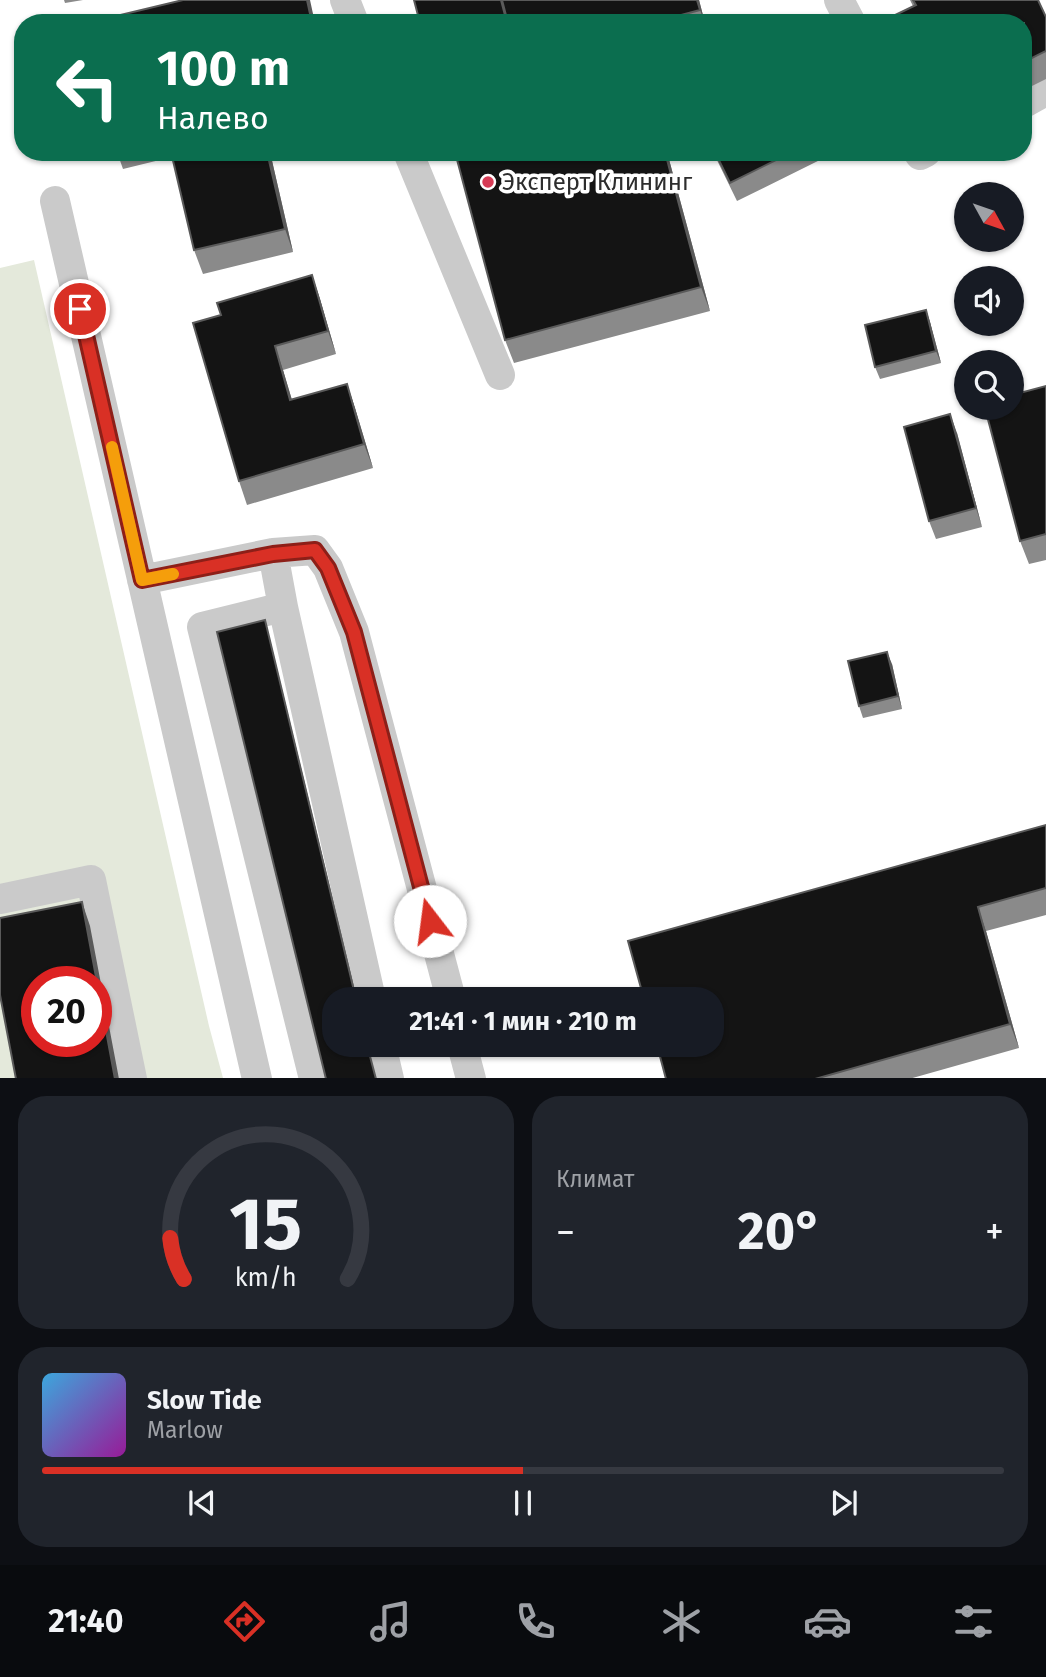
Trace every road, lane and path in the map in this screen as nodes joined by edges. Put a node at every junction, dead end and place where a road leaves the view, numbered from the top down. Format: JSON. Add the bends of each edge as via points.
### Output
{"nodes":[{"id":1,"x":412,"y":161,"type":"edge"},
{"id":2,"x":55,"y":201,"type":"dead end"},
{"id":3,"x":500,"y":375,"type":"dead end"},
{"id":4,"x":273,"y":554,"type":"junction"},
{"id":5,"x":142,"y":580,"type":"junction"},
{"id":6,"x":283,"y":607,"type":"junction"},
{"id":7,"x":202,"y":626,"type":"junction"},
{"id":8,"x":155,"y":636,"type":"junction"},
{"id":9,"x":0,"y":899,"type":"edge"},
{"id":10,"x":368,"y":987,"type":"edge"},
{"id":11,"x":448,"y":987,"type":"edge"},
{"id":12,"x":384,"y":1057,"type":"edge"},
{"id":13,"x":466,"y":1057,"type":"edge"},
{"id":14,"x":132,"y":1078,"type":"edge"},
{"id":15,"x":257,"y":1078,"type":"edge"},
{"id":16,"x":314,"y":1078,"type":"edge"},
{"id":17,"x":389,"y":1078,"type":"edge"},
{"id":18,"x":471,"y":1078,"type":"edge"}],
"edges":[{"from":1,"to":3,"type":"lane"},
{"from":2,"to":5,"type":"lane"},
{"from":4,"to":5,"type":"lane"},
{"from":4,"to":6,"type":"lane"},
{"from":4,"to":11,"type":"lane","via":[[315,550],[339,594],[354,632]]},
{"from":5,"to":8,"type":"lane"},
{"from":6,"to":7,"type":"lane"},
{"from":6,"to":10,"type":"lane"},
{"from":7,"to":8,"type":"lane"},
{"from":7,"to":16,"type":"lane"},
{"from":8,"to":15,"type":"lane"},
{"from":9,"to":14,"type":"lane","via":[[91,880]]},
{"from":12,"to":17,"type":"lane"},
{"from":13,"to":18,"type":"lane"}]}
